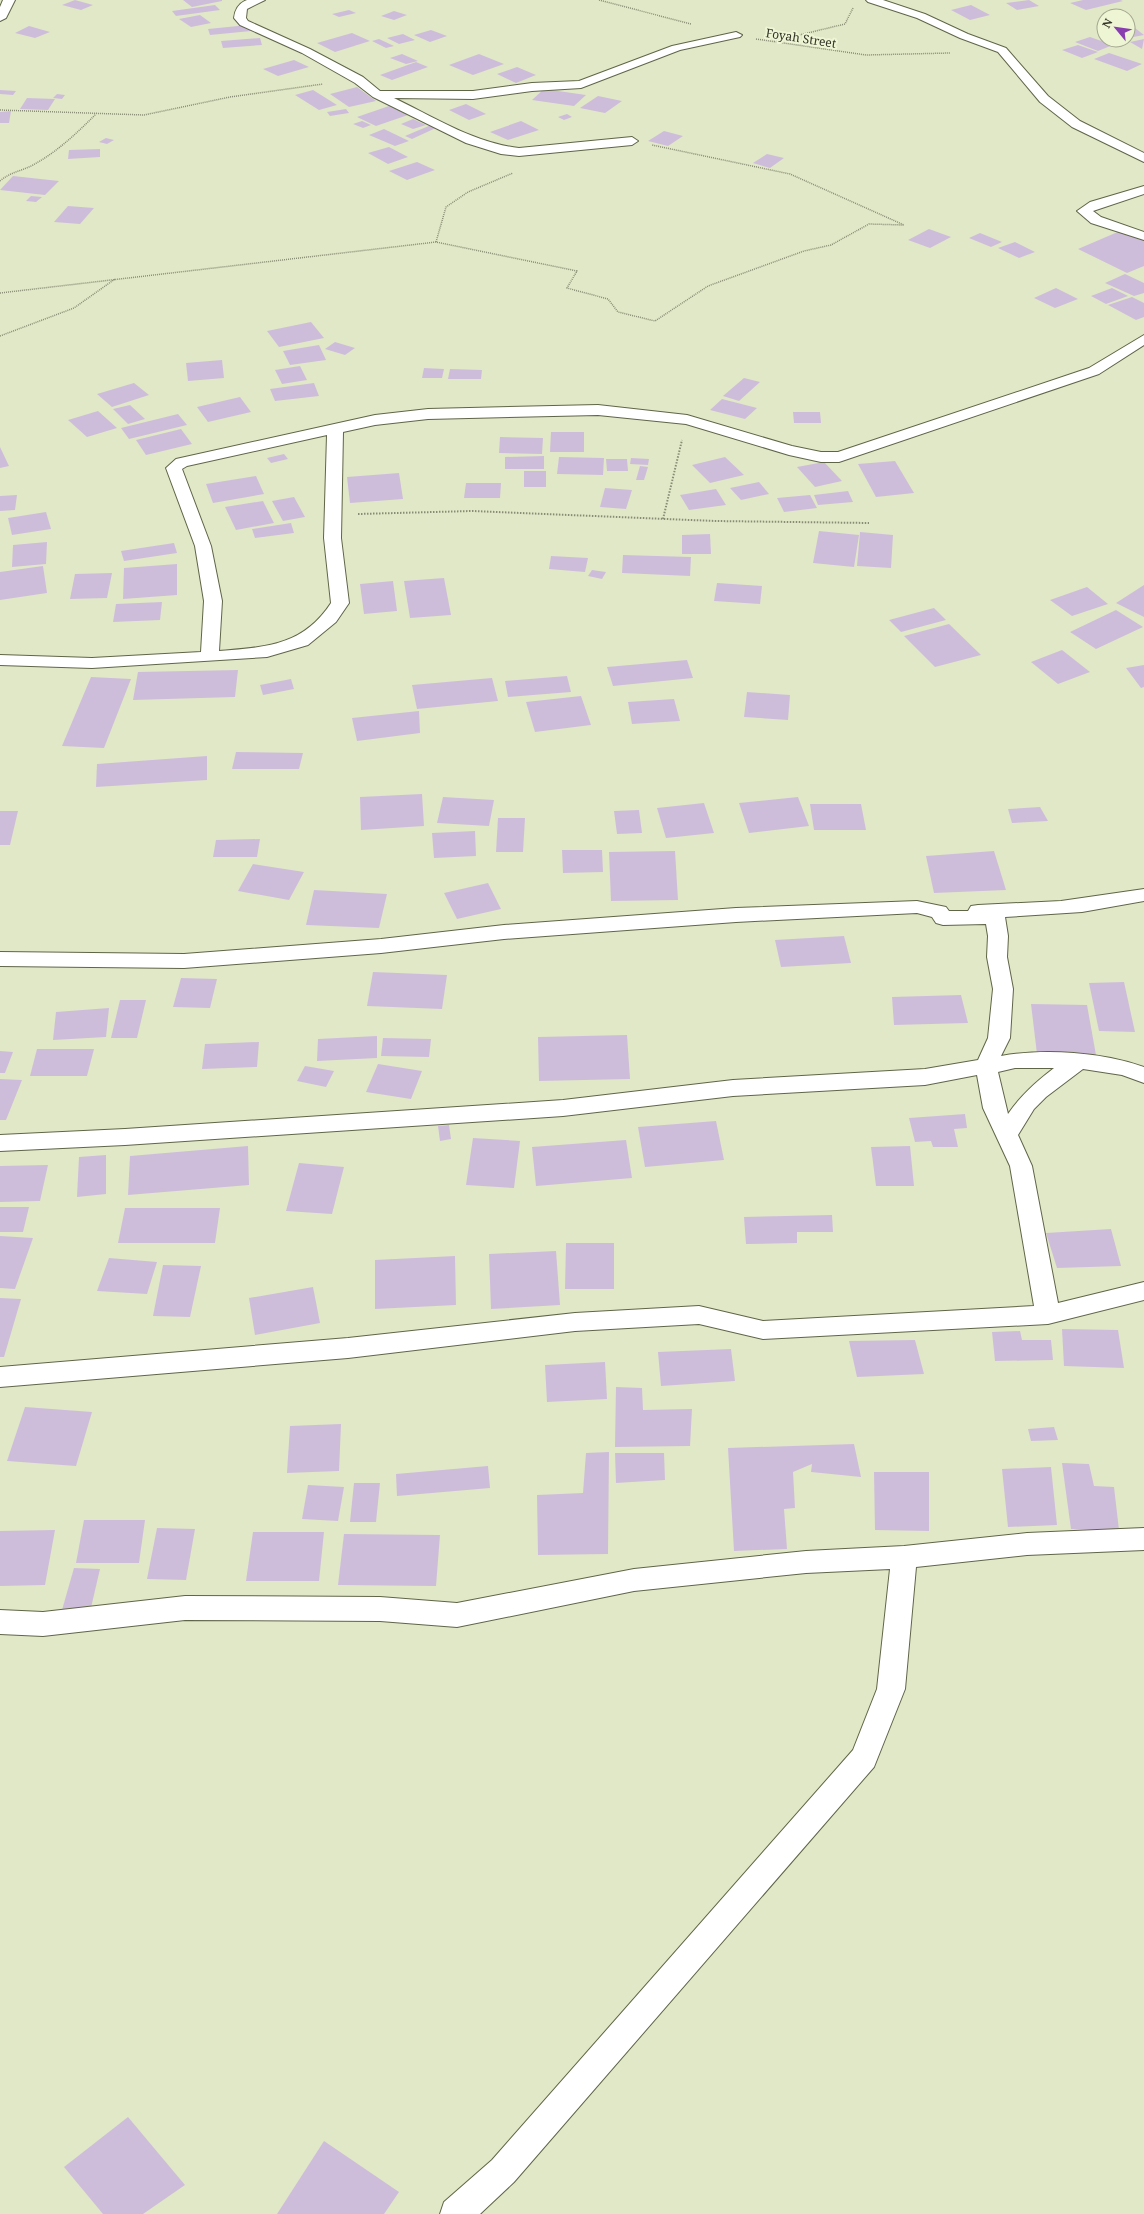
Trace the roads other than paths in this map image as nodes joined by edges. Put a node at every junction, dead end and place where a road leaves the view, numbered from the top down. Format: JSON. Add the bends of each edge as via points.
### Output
{"nodes":[{"id":1,"x":9,"y":0,"type":"edge"},
{"id":2,"x":259,"y":0,"type":"edge"},
{"id":3,"x":872,"y":0,"type":"edge"},
{"id":4,"x":0,"y":18,"type":"edge"},
{"id":5,"x":736,"y":35,"type":"road end"},
{"id":6,"x":377,"y":94,"type":"junction"},
{"id":7,"x":632,"y":141,"type":"road end"},
{"id":8,"x":1144,"y":158,"type":"edge"},
{"id":9,"x":1144,"y":190,"type":"edge"},
{"id":10,"x":1144,"y":236,"type":"edge"},
{"id":11,"x":1144,"y":339,"type":"edge"},
{"id":12,"x":335,"y":429,"type":"junction"},
{"id":13,"x":210,"y":657,"type":"junction"},
{"id":14,"x":0,"y":660,"type":"edge"},
{"id":15,"x":1144,"y":895,"type":"edge"},
{"id":16,"x":939,"y":912,"type":"junction"},
{"id":17,"x":0,"y":959,"type":"edge"},
{"id":18,"x":1079,"y":1061,"type":"junction"},
{"id":19,"x":986,"y":1066,"type":"junction"},
{"id":20,"x":1144,"y":1075,"type":"edge"},
{"id":21,"x":1006,"y":1135,"type":"junction"},
{"id":22,"x":0,"y":1143,"type":"edge"},
{"id":23,"x":1144,"y":1291,"type":"edge"},
{"id":24,"x":1048,"y":1315,"type":"junction"},
{"id":25,"x":0,"y":1377,"type":"edge"},
{"id":26,"x":1144,"y":1539,"type":"edge"},
{"id":27,"x":904,"y":1557,"type":"junction"},
{"id":28,"x":0,"y":1622,"type":"edge"},
{"id":29,"x":456,"y":2214,"type":"edge"}],
"edges":[{"from":1,"to":4,"type":"street"},
{"from":2,"to":6,"type":"street","via":[[243,6],[240,10],[240,18],[244,23],[306,51],[359,80]]},
{"from":3,"to":8,"type":"street","via":[[921,16],[1002,50],[1044,99],[1076,124]]},
{"from":5,"to":6,"type":"street","via":[[676,48],[581,84],[473,95]]},
{"from":6,"to":7,"type":"street","via":[[470,140],[501,150],[519,152]]},
{"from":9,"to":10,"type":"street","via":[[1095,205],[1084,211],[1096,220]]},
{"from":11,"to":12,"type":"street","via":[[1094,371],[839,457],[821,457],[789,450],[687,420],[598,410],[428,414],[375,420]]},
{"from":12,"to":13,"type":"street","via":[[332,516],[336,585],[340,603],[330,618],[302,641],[267,652]]},
{"from":12,"to":13,"type":"street","via":[[190,461],[174,468],[203,546],[213,601]]},
{"from":13,"to":14,"type":"street","via":[[92,663]]},
{"from":15,"to":16,"type":"street","via":[[1124,900],[1031,910]]},
{"from":16,"to":17,"type":"street","via":[[909,907],[736,915],[504,932],[381,946],[184,962]]},
{"from":16,"to":19,"type":"street","via":[[943,918],[995,917],[1002,996],[1000,1038]]},
{"from":18,"to":19,"type":"street","via":[[1015,1061]]},
{"from":18,"to":20,"type":"street","via":[[1125,1068]]},
{"from":18,"to":21,"type":"street","via":[[1026,1104]]},
{"from":19,"to":21,"type":"street","via":[[994,1108]]},
{"from":19,"to":22,"type":"street","via":[[925,1077],[733,1088],[563,1108]]},
{"from":21,"to":24,"type":"street","via":[[1021,1166]]},
{"from":23,"to":24,"type":"street"},
{"from":24,"to":25,"type":"street","via":[[763,1330],[699,1315],[575,1322],[348,1348]]},
{"from":26,"to":27,"type":"street","via":[[1027,1544]]},
{"from":27,"to":28,"type":"street","via":[[806,1562],[634,1580],[457,1615],[380,1609],[185,1608],[42,1624]]},
{"from":27,"to":29,"type":"street","via":[[891,1689],[864,1758],[503,2171]]}]}
